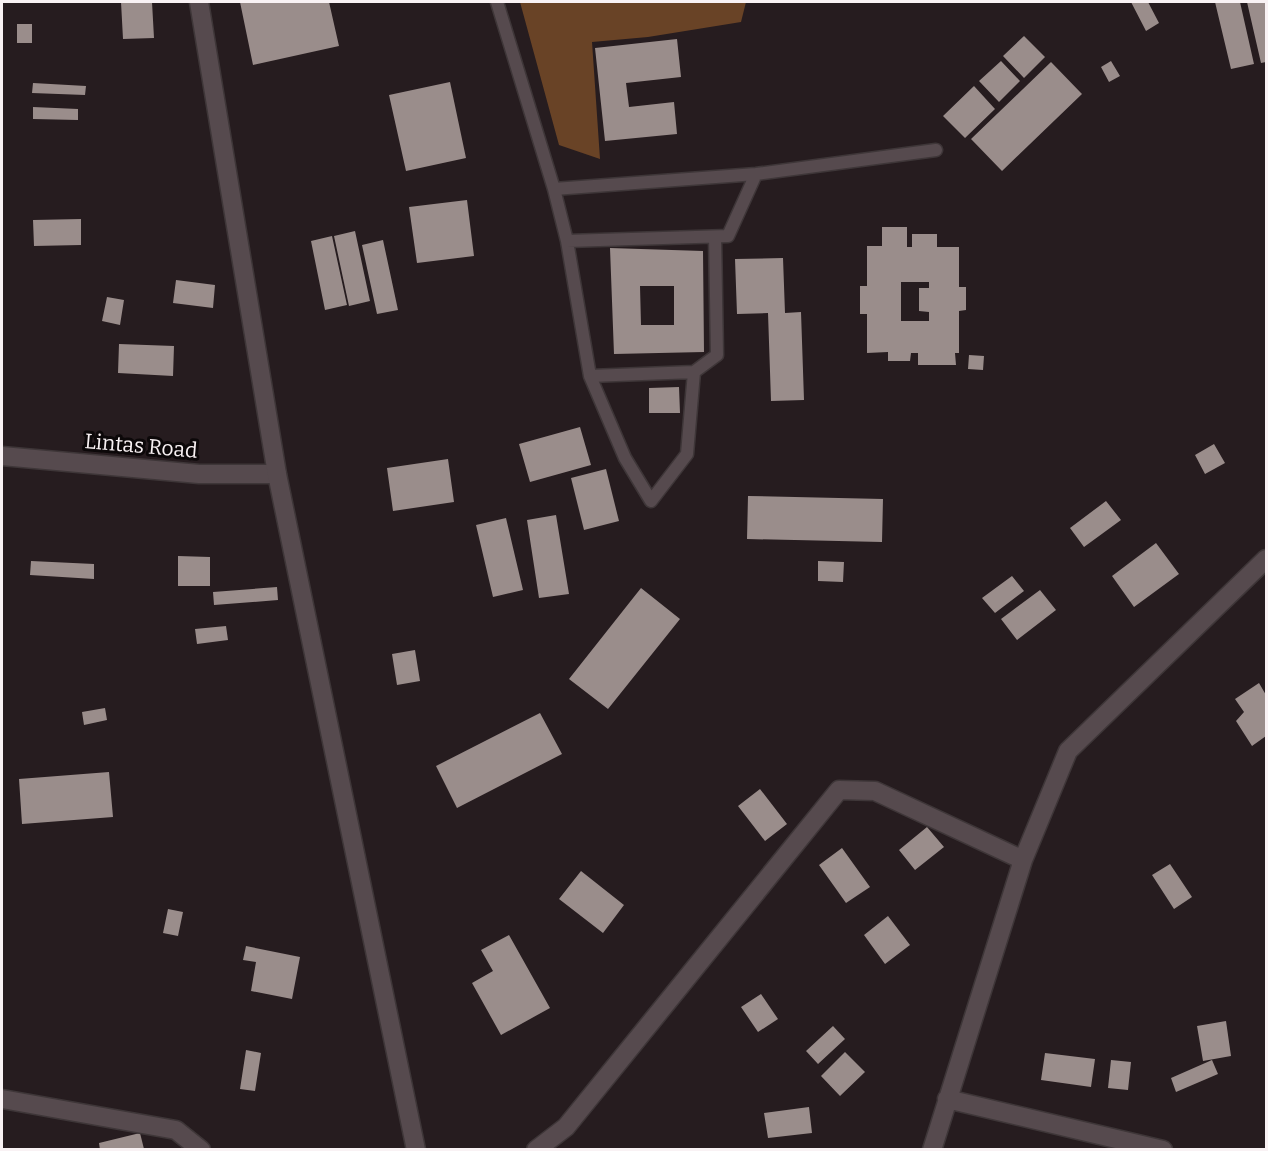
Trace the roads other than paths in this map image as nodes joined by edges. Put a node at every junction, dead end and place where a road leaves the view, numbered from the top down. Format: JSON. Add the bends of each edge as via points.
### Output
{"nodes":[{"id":1,"x":199,"y":2,"type":"edge"},
{"id":2,"x":497,"y":2,"type":"edge"},
{"id":3,"x":936,"y":150,"type":"dead end"},
{"id":4,"x":756,"y":174,"type":"junction"},
{"id":5,"x":554,"y":189,"type":"junction"},
{"id":6,"x":715,"y":237,"type":"junction"},
{"id":7,"x":567,"y":241,"type":"junction"},
{"id":8,"x":694,"y":372,"type":"junction"},
{"id":9,"x":590,"y":376,"type":"junction"},
{"id":10,"x":2,"y":456,"type":"edge"},
{"id":11,"x":277,"y":474,"type":"junction"},
{"id":12,"x":1266,"y":559,"type":"edge"},
{"id":13,"x":1023,"y":860,"type":"junction"},
{"id":14,"x":2,"y":1099,"type":"edge"},
{"id":15,"x":947,"y":1099,"type":"junction"},
{"id":16,"x":201,"y":1149,"type":"edge"},
{"id":17,"x":416,"y":1149,"type":"edge"},
{"id":18,"x":536,"y":1149,"type":"edge"},
{"id":19,"x":932,"y":1149,"type":"edge"},
{"id":20,"x":1163,"y":1149,"type":"edge"}],
"edges":[{"from":1,"to":11,"type":"street"},
{"from":2,"to":5,"type":"lane"},
{"from":3,"to":4,"type":"lane"},
{"from":4,"to":5,"type":"lane"},
{"from":4,"to":6,"type":"lane","via":[[728,236]]},
{"from":5,"to":7,"type":"lane"},
{"from":6,"to":7,"type":"lane"},
{"from":6,"to":8,"type":"lane","via":[[717,355]]},
{"from":7,"to":9,"type":"lane"},
{"from":8,"to":9,"type":"lane"},
{"from":8,"to":9,"type":"lane","via":[[687,454],[651,501],[625,458]]},
{"from":10,"to":11,"type":"street","name":"Lintas Road","via":[[199,474]]},
{"from":11,"to":17,"type":"street"},
{"from":12,"to":13,"type":"street","via":[[1068,752]]},
{"from":13,"to":15,"type":"street"},
{"from":13,"to":18,"type":"street","via":[[875,791],[838,790],[566,1127]]},
{"from":14,"to":16,"type":"street","via":[[176,1130]]},
{"from":15,"to":19,"type":"street"},
{"from":15,"to":20,"type":"street"}]}
